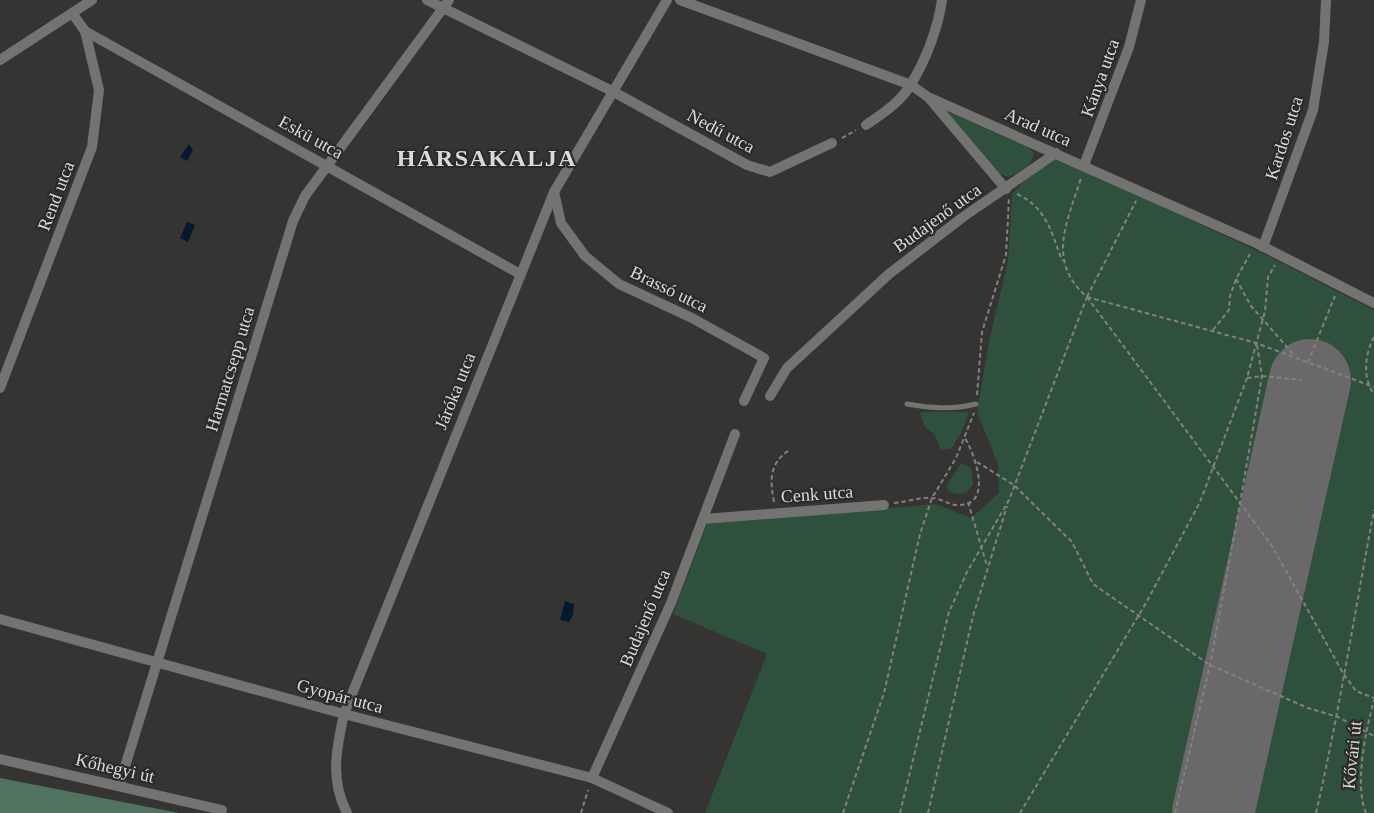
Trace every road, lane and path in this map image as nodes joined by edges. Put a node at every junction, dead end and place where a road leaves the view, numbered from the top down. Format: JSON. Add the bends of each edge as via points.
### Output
{"nodes":[{"id":1,"x":92,"y":0,"type":"edge"},
{"id":2,"x":428,"y":0,"type":"edge"},
{"id":3,"x":668,"y":0,"type":"edge"},
{"id":4,"x":680,"y":0,"type":"edge"},
{"id":5,"x":942,"y":0,"type":"edge"},
{"id":6,"x":1141,"y":0,"type":"edge"},
{"id":7,"x":1326,"y":0,"type":"edge"},
{"id":8,"x":446,"y":4,"type":"edge"},
{"id":9,"x":72,"y":13,"type":"junction"},
{"id":10,"x":85,"y":31,"type":"junction"},
{"id":11,"x":0,"y":60,"type":"edge"},
{"id":12,"x":911,"y":85,"type":"junction"},
{"id":13,"x":612,"y":91,"type":"junction"},
{"id":14,"x":928,"y":97,"type":"junction"},
{"id":15,"x":866,"y":125,"type":"joint"},
{"id":16,"x":832,"y":143,"type":"joint"},
{"id":17,"x":1056,"y":153,"type":"junction"},
{"id":18,"x":327,"y":165,"type":"junction"},
{"id":19,"x":1084,"y":165,"type":"junction"},
{"id":20,"x":1006,"y":189,"type":"junction"},
{"id":21,"x":1141,"y":191,"type":"junction"},
{"id":22,"x":554,"y":192,"type":"junction"},
{"id":23,"x":1260,"y":245,"type":"junction"},
{"id":24,"x":1280,"y":255,"type":"junction"},
{"id":25,"x":1062,"y":263,"type":"junction"},
{"id":26,"x":520,"y":274,"type":"junction"},
{"id":27,"x":1236,"y":279,"type":"junction"},
{"id":28,"x":1337,"y":291,"type":"dead end"},
{"id":29,"x":1087,"y":297,"type":"junction"},
{"id":30,"x":1374,"y":303,"type":"edge"},
{"id":31,"x":1262,"y":320,"type":"junction"},
{"id":32,"x":1212,"y":331,"type":"junction"},
{"id":33,"x":1374,"y":337,"type":"edge"},
{"id":34,"x":1256,"y":343,"type":"junction"},
{"id":35,"x":1297,"y":358,"type":"junction"},
{"id":36,"x":1308,"y":362,"type":"junction"},
{"id":37,"x":1262,"y":376,"type":"junction"},
{"id":38,"x":1247,"y":378,"type":"junction"},
{"id":39,"x":1302,"y":380,"type":"dead end"},
{"id":40,"x":1367,"y":385,"type":"junction"},
{"id":41,"x":1374,"y":387,"type":"edge"},
{"id":42,"x":0,"y":388,"type":"edge"},
{"id":43,"x":1374,"y":394,"type":"edge"},
{"id":44,"x":770,"y":396,"type":"dead end"},
{"id":45,"x":744,"y":401,"type":"dead end"},
{"id":46,"x":907,"y":404,"type":"dead end"},
{"id":47,"x":976,"y":404,"type":"junction"},
{"id":48,"x":735,"y":434,"type":"dead end"},
{"id":49,"x":965,"y":438,"type":"junction"},
{"id":50,"x":788,"y":451,"type":"dead end"},
{"id":51,"x":976,"y":462,"type":"junction"},
{"id":52,"x":1213,"y":467,"type":"junction"},
{"id":53,"x":1014,"y":486,"type":"junction"},
{"id":54,"x":932,"y":498,"type":"junction"},
{"id":55,"x":1009,"y":500,"type":"junction"},
{"id":56,"x":969,"y":502,"type":"junction"},
{"id":57,"x":1240,"y":503,"type":"junction"},
{"id":58,"x":884,"y":505,"type":"joint"},
{"id":59,"x":1374,"y":510,"type":"edge"},
{"id":60,"x":776,"y":513,"type":"junction"},
{"id":61,"x":704,"y":519,"type":"junction"},
{"id":62,"x":982,"y":546,"type":"junction"},
{"id":63,"x":988,"y":569,"type":"junction"},
{"id":64,"x":1138,"y":615,"type":"junction"},
{"id":65,"x":0,"y":619,"type":"edge"},
{"id":66,"x":158,"y":662,"type":"junction"},
{"id":67,"x":1210,"y":664,"type":"junction"},
{"id":68,"x":1343,"y":673,"type":"junction"},
{"id":69,"x":1374,"y":699,"type":"edge"},
{"id":70,"x":344,"y":714,"type":"junction"},
{"id":71,"x":1338,"y":717,"type":"junction"},
{"id":72,"x":1366,"y":731,"type":"junction"},
{"id":73,"x":1374,"y":736,"type":"edge"},
{"id":74,"x":0,"y":759,"type":"edge"},
{"id":75,"x":592,"y":778,"type":"junction"},
{"id":76,"x":119,"y":786,"type":"junction"},
{"id":77,"x":222,"y":810,"type":"dead end"},
{"id":78,"x":347,"y":813,"type":"edge"},
{"id":79,"x":581,"y":813,"type":"edge"},
{"id":80,"x":668,"y":813,"type":"edge"},
{"id":81,"x":843,"y":813,"type":"edge"},
{"id":82,"x":900,"y":813,"type":"edge"},
{"id":83,"x":928,"y":813,"type":"edge"},
{"id":84,"x":1020,"y":813,"type":"edge"},
{"id":85,"x":1175,"y":813,"type":"edge"},
{"id":86,"x":1316,"y":813,"type":"edge"},
{"id":87,"x":1366,"y":813,"type":"edge"}],
"edges":[{"from":1,"to":9,"type":"street"},
{"from":2,"to":8,"type":"street","name":"Nedű utca"},
{"from":3,"to":13,"type":"street","name":"Járóka utca"},
{"from":4,"to":12,"type":"street","name":"Arad utca"},
{"from":5,"to":12,"type":"street","via":[[939,21]]},
{"from":6,"to":19,"type":"street","name":"Kánya utca","via":[[1123,66]]},
{"from":7,"to":23,"type":"street","name":"Kardos utca","via":[[1313,110]]},
{"from":8,"to":13,"type":"street","name":"Nedű utca"},
{"from":8,"to":18,"type":"street","name":"Harmatcsepp utca"},
{"from":9,"to":10,"type":"street","name":"Rend utca"},
{"from":9,"to":11,"type":"street"},
{"from":10,"to":18,"type":"street","name":"Eskü utca"},
{"from":10,"to":42,"type":"street","name":"Rend utca","via":[[99,90],[92,147]]},
{"from":12,"to":14,"type":"street","name":"Arad utca"},
{"from":12,"to":15,"type":"street","via":[[890,108]]},
{"from":13,"to":16,"type":"street","name":"Nedű utca","via":[[747,165],[770,172]]},
{"from":13,"to":22,"type":"street","name":"Járóka utca"},
{"from":14,"to":17,"type":"street","name":"Arad utca"},
{"from":14,"to":20,"type":"street"},
{"from":15,"to":16,"type":"path"},
{"from":17,"to":19,"type":"street","name":"Arad utca"},
{"from":17,"to":20,"type":"street","name":"Budajenő utca"},
{"from":18,"to":26,"type":"street","name":"Eskü utca"},
{"from":18,"to":66,"type":"street","name":"Harmatcsepp utca","via":[[292,221]]},
{"from":19,"to":21,"type":"street","name":"Arad utca"},
{"from":19,"to":25,"type":"path","via":[[1064,234]]},
{"from":20,"to":25,"type":"path","via":[[1027,199],[1047,219]]},
{"from":20,"to":44,"type":"street","name":"Budajenő utca","via":[[889,274],[788,368]]},
{"from":20,"to":47,"type":"path","via":[[1011,202],[1006,255],[982,333]]},
{"from":21,"to":23,"type":"street","name":"Arad utca"},
{"from":21,"to":29,"type":"path"},
{"from":22,"to":26,"type":"street","name":"Járóka utca"},
{"from":22,"to":45,"type":"street","name":"Brassó utca","via":[[561,223],[585,256],[619,284],[764,358]]},
{"from":23,"to":24,"type":"street","name":"Arad utca"},
{"from":23,"to":27,"type":"path"},
{"from":24,"to":30,"type":"street","name":"Arad utca"},
{"from":24,"to":31,"type":"path","via":[[1268,277]]},
{"from":25,"to":29,"type":"path","via":[[1072,284]]},
{"from":26,"to":70,"type":"street","name":"Járóka utca"},
{"from":27,"to":31,"type":"path"},
{"from":27,"to":32,"type":"path","via":[[1229,310]]},
{"from":28,"to":36,"type":"path"},
{"from":29,"to":32,"type":"path"},
{"from":29,"to":52,"type":"path"},
{"from":29,"to":53,"type":"path"},
{"from":31,"to":34,"type":"path"},
{"from":31,"to":35,"type":"path"},
{"from":32,"to":34,"type":"path"},
{"from":33,"to":40,"type":"path","via":[[1366,363]]},
{"from":34,"to":35,"type":"path"},
{"from":34,"to":37,"type":"path"},
{"from":34,"to":38,"type":"path"},
{"from":35,"to":36,"type":"path"},
{"from":36,"to":40,"type":"path"},
{"from":37,"to":38,"type":"path"},
{"from":37,"to":39,"type":"path"},
{"from":37,"to":57,"type":"path"},
{"from":38,"to":52,"type":"path"},
{"from":40,"to":41,"type":"path"},
{"from":40,"to":43,"type":"path"},
{"from":46,"to":47,"type":"lane","via":[[958,408]]},
{"from":47,"to":49,"type":"path"},
{"from":48,"to":61,"type":"street","name":"Budajenő utca"},
{"from":49,"to":51,"type":"path"},
{"from":49,"to":54,"type":"path"},
{"from":50,"to":60,"type":"path","via":[[780,457],[771,475]]},
{"from":51,"to":53,"type":"path"},
{"from":51,"to":56,"type":"path","via":[[980,472],[976,495]]},
{"from":52,"to":57,"type":"path"},
{"from":52,"to":64,"type":"path","via":[[1200,502]]},
{"from":53,"to":55,"type":"path"},
{"from":53,"to":64,"type":"path","via":[[1072,542],[1093,584]]},
{"from":54,"to":56,"type":"path","via":[[959,506]]},
{"from":54,"to":58,"type":"path"},
{"from":54,"to":81,"type":"path","via":[[920,534],[884,693]]},
{"from":55,"to":62,"type":"path"},
{"from":55,"to":63,"type":"path"},
{"from":56,"to":62,"type":"path"},
{"from":57,"to":67,"type":"path"},
{"from":57,"to":68,"type":"path","via":[[1272,546]]},
{"from":58,"to":60,"type":"street","name":"Cenk utca"},
{"from":59,"to":68,"type":"path"},
{"from":60,"to":61,"type":"street","name":"Cenk utca"},
{"from":61,"to":75,"type":"street","name":"Budajenő utca","via":[[671,603]]},
{"from":62,"to":63,"type":"path"},
{"from":62,"to":82,"type":"path","via":[[949,612]]},
{"from":63,"to":83,"type":"path","via":[[973,616]]},
{"from":64,"to":67,"type":"path"},
{"from":64,"to":84,"type":"path"},
{"from":65,"to":66,"type":"street","name":"Gyopár utca"},
{"from":66,"to":70,"type":"street","name":"Gyopár utca"},
{"from":66,"to":76,"type":"street","name":"Harmatcsepp utca"},
{"from":67,"to":71,"type":"path","via":[[1308,708]]},
{"from":67,"to":85,"type":"path"},
{"from":68,"to":69,"type":"path","via":[[1356,691]]},
{"from":68,"to":71,"type":"path"},
{"from":69,"to":72,"type":"path","name":"Kővári út"},
{"from":70,"to":75,"type":"street","name":"Gyopár utca"},
{"from":70,"to":78,"type":"street","name":"Járóka utca","via":[[334,765],[338,795]]},
{"from":71,"to":72,"type":"path"},
{"from":71,"to":86,"type":"path"},
{"from":72,"to":73,"type":"path"},
{"from":72,"to":87,"type":"path","name":"Kővári út","via":[[1361,802]]},
{"from":74,"to":76,"type":"street","name":"Kőhegyi út"},
{"from":75,"to":79,"type":"path"},
{"from":75,"to":80,"type":"street","name":"Gyopár utca"},
{"from":76,"to":77,"type":"street","name":"Kőhegyi út"}]}
